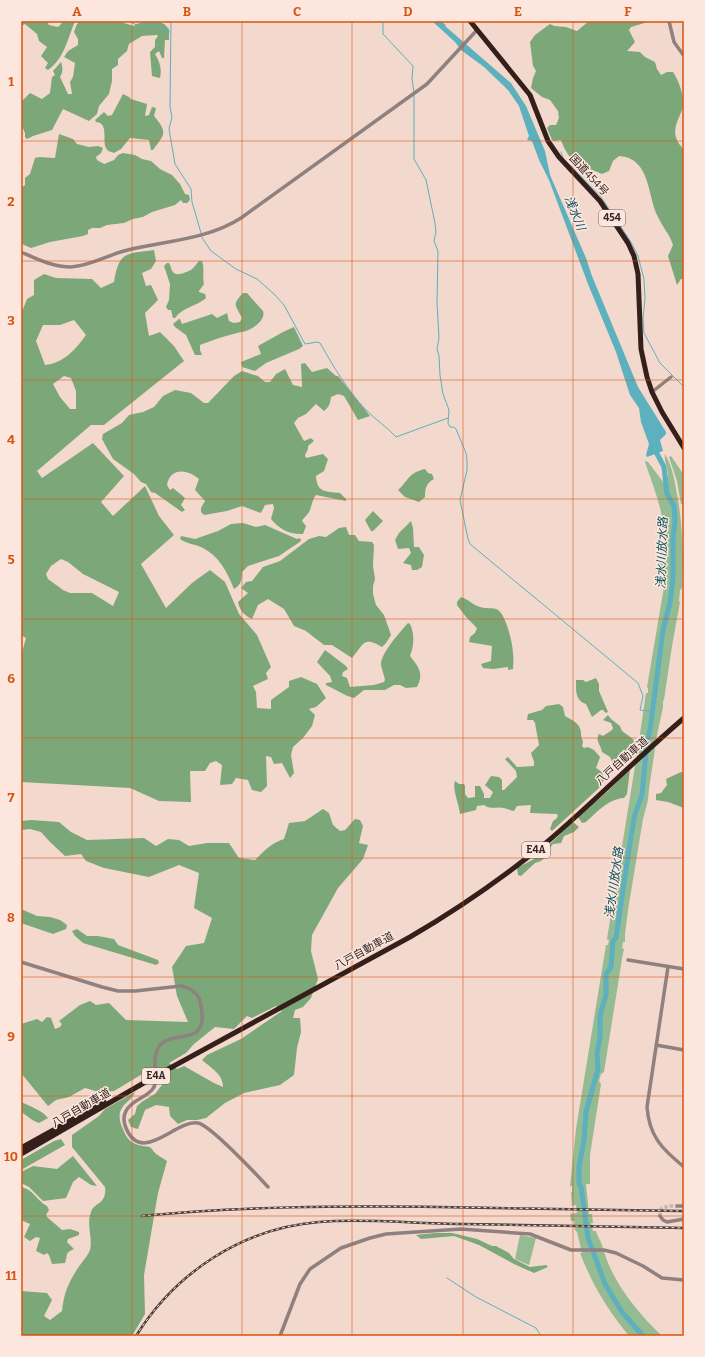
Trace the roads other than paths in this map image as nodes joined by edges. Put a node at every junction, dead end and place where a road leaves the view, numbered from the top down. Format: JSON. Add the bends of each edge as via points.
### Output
{"nodes":[{"id":1,"x":470,"y":21,"type":"edge"},
{"id":2,"x":669,"y":21,"type":"edge"},
{"id":3,"x":477,"y":30,"type":"junction"},
{"id":4,"x":684,"y":56,"type":"edge"},
{"id":5,"x":21,"y":252,"type":"edge"},
{"id":6,"x":671,"y":377,"type":"dead end"},
{"id":7,"x":652,"y":392,"type":"junction"},
{"id":8,"x":684,"y":448,"type":"edge"},
{"id":9,"x":684,"y":717,"type":"edge"},
{"id":10,"x":628,"y":960,"type":"dead end"},
{"id":11,"x":21,"y":962,"type":"edge"},
{"id":12,"x":668,"y":967,"type":"junction"},
{"id":13,"x":684,"y":969,"type":"edge"},
{"id":14,"x":292,"y":1001,"type":"junction"},
{"id":15,"x":656,"y":1045,"type":"junction"},
{"id":16,"x":684,"y":1050,"type":"edge"},
{"id":17,"x":21,"y":1148,"type":"edge"},
{"id":18,"x":21,"y":1154,"type":"edge"},
{"id":19,"x":684,"y":1167,"type":"edge"},
{"id":20,"x":268,"y":1187,"type":"dead end"},
{"id":21,"x":677,"y":1206,"type":"tunnel mouth"},
{"id":22,"x":684,"y":1206,"type":"edge"},
{"id":23,"x":660,"y":1216,"type":"dead end"},
{"id":24,"x":684,"y":1219,"type":"edge"},
{"id":25,"x":684,"y":1280,"type":"edge"},
{"id":26,"x":280,"y":1336,"type":"edge"}],
"edges":[{"from":1,"to":3,"type":"highway","name":"国道454号","number":"454"},
{"from":2,"to":4,"type":"street","via":[[674,42]]},
{"from":3,"to":5,"type":"street","via":[[416,93],[229,225],[212,232],[122,251],[90,264],[76,266],[54,265]]},
{"from":3,"to":7,"type":"highway","name":"国道454号","number":"454","via":[[530,95],[548,141],[559,158],[600,201],[628,242],[638,274],[641,349]]},
{"from":6,"to":7,"type":"street"},
{"from":7,"to":8,"type":"highway","name":"国道454号","number":"454"},
{"from":9,"to":14,"type":"highway","name":"八戸自動車道","number":"E4A","via":[[528,854],[482,888],[435,922]]},
{"from":10,"to":12,"type":"street"},
{"from":11,"to":20,"type":"street","bridge":true,"via":[[110,990],[135,991],[181,986],[195,992],[201,1003],[201,1026],[192,1035],[171,1039],[160,1045],[155,1056],[154,1087],[130,1106],[125,1114],[126,1127],[133,1138],[148,1143],[189,1123],[202,1124]]},
{"from":12,"to":13,"type":"street"},
{"from":12,"to":15,"type":"street"},
{"from":14,"to":17,"type":"highway","name":"八戸自動車道","number":"E4A"},
{"from":14,"to":18,"type":"highway","name":"八戸自動車道","number":"E4A"},
{"from":15,"to":16,"type":"street"},
{"from":15,"to":19,"type":"street","via":[[647,1101],[649,1122],[659,1144]]},
{"from":21,"to":22,"type":"street"},
{"from":23,"to":24,"type":"street","via":[[667,1222]]},
{"from":25,"to":26,"type":"street","via":[[662,1278],[616,1252],[571,1250],[530,1234],[461,1229],[386,1234],[341,1248],[310,1269],[300,1284]]}]}
